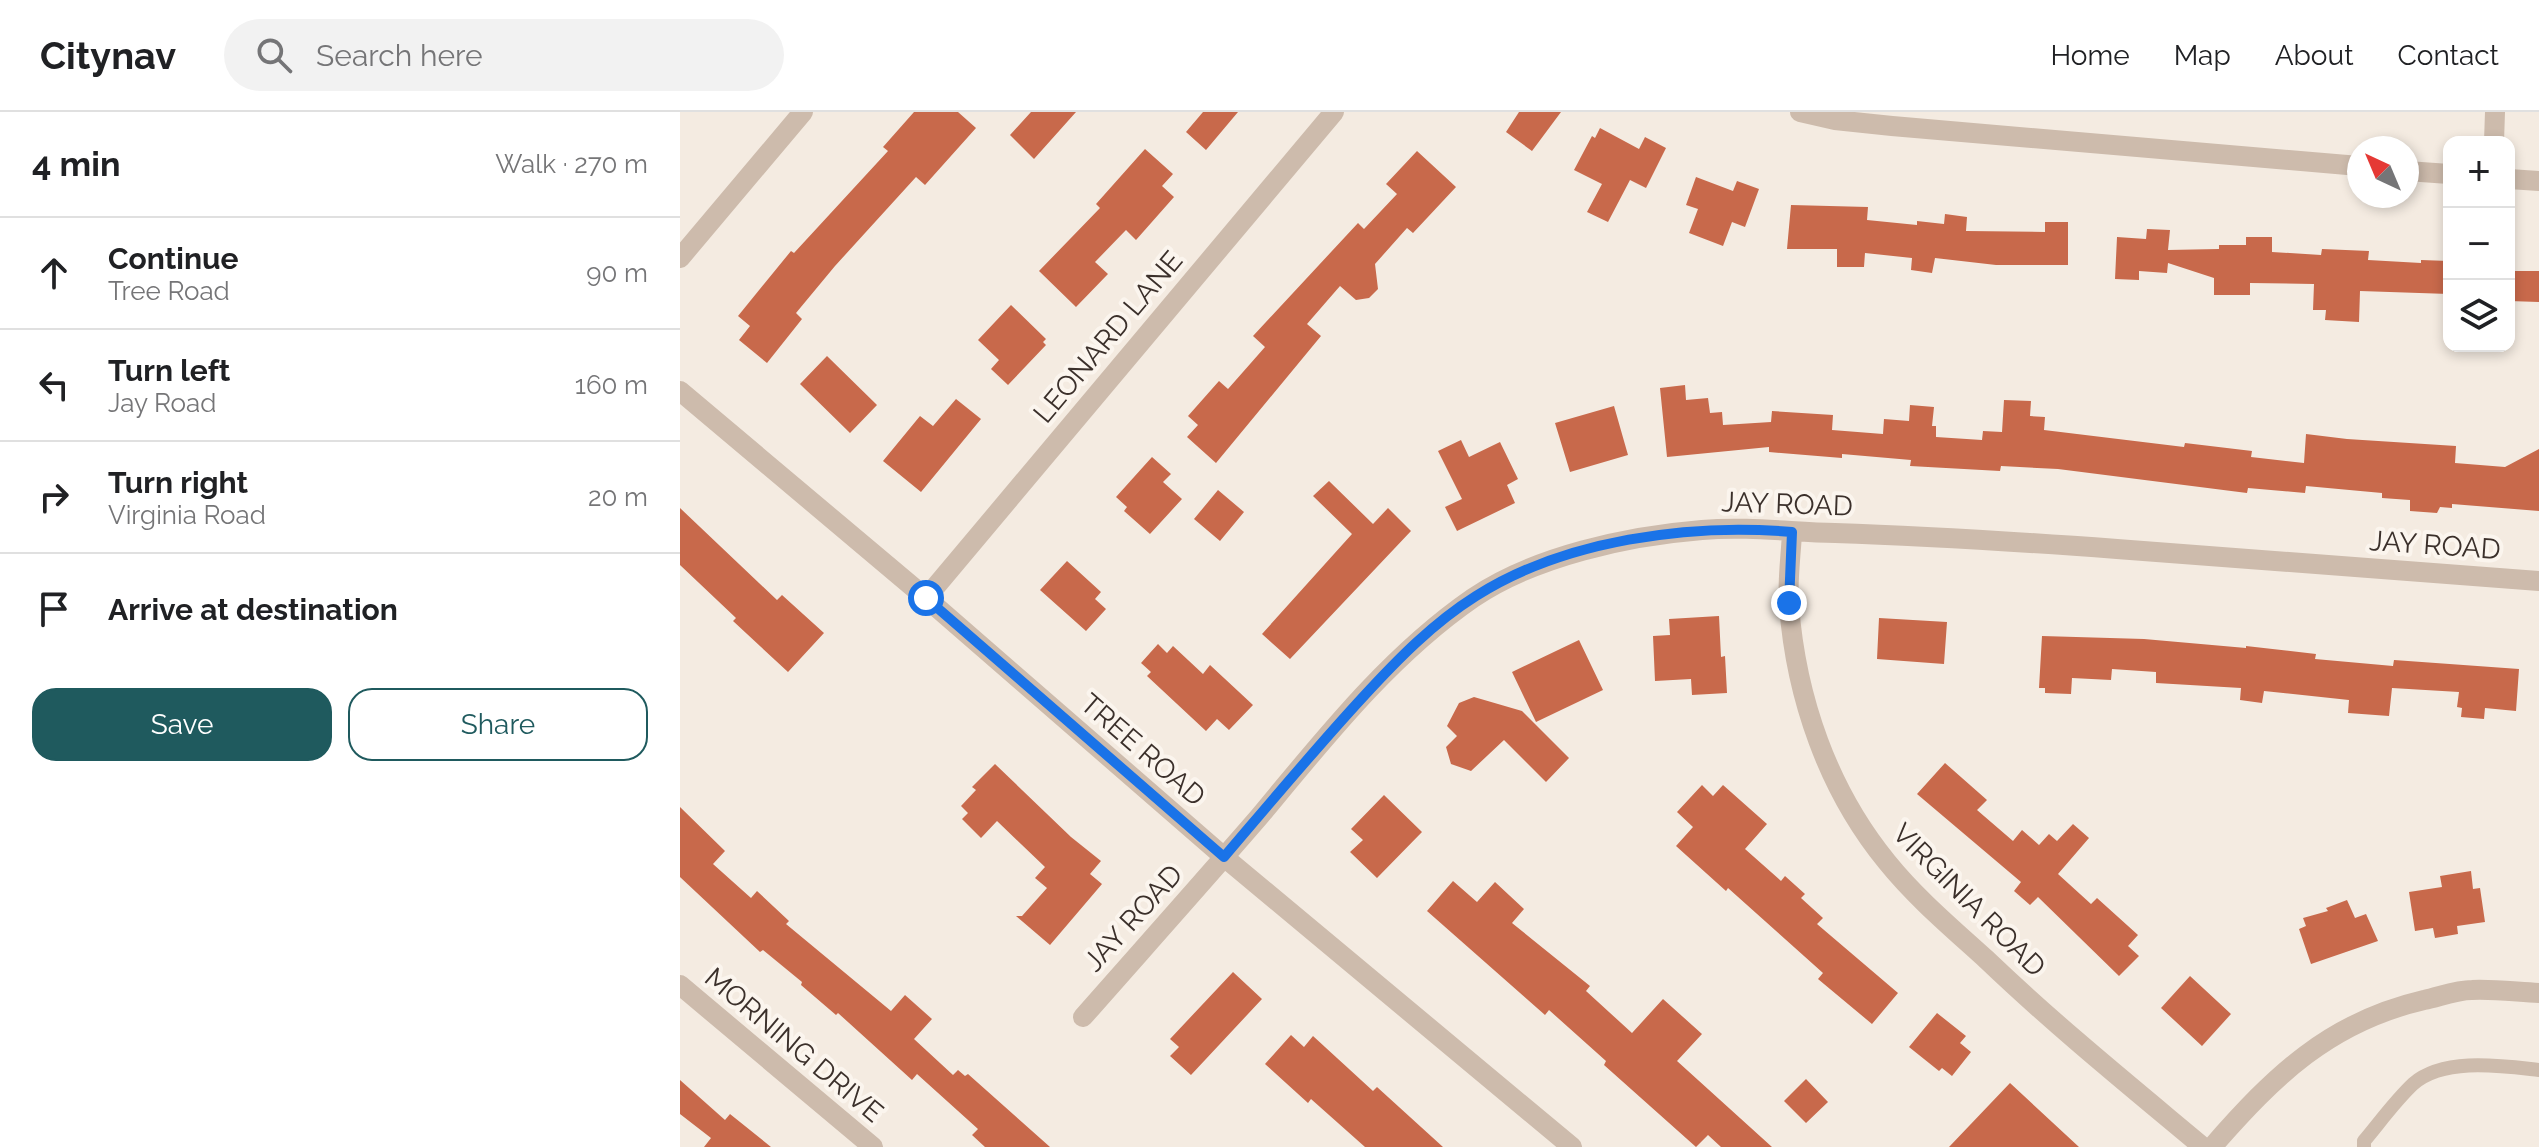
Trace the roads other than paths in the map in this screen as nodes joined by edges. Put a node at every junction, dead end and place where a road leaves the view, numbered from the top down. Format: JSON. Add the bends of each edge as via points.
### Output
{"nodes":[{"id":1,"x":803,"y":112,"type":"edge"},
{"id":2,"x":1334,"y":112,"type":"edge"},
{"id":3,"x":1800,"y":112,"type":"edge"},
{"id":4,"x":2495,"y":112,"type":"edge"},
{"id":5,"x":2494,"y":136,"type":"edge"},
{"id":6,"x":2347,"y":165,"type":"edge"},
{"id":7,"x":2419,"y":172,"type":"edge"},
{"id":8,"x":2443,"y":174,"type":"edge"},
{"id":9,"x":2515,"y":179,"type":"edge"},
{"id":10,"x":2539,"y":181,"type":"edge"},
{"id":11,"x":680,"y":258,"type":"edge"},
{"id":12,"x":680,"y":391,"type":"edge"},
{"id":13,"x":1792,"y":532,"type":"junction"},
{"id":14,"x":2539,"y":581,"type":"edge"},
{"id":15,"x":926,"y":598,"type":"junction"},
{"id":16,"x":1224,"y":857,"type":"junction"},
{"id":17,"x":680,"y":985,"type":"edge"},
{"id":18,"x":2539,"y":993,"type":"edge"},
{"id":19,"x":1083,"y":1017,"type":"dead end"},
{"id":20,"x":2539,"y":1070,"type":"edge"},
{"id":21,"x":873,"y":1147,"type":"edge"},
{"id":22,"x":1572,"y":1147,"type":"edge"},
{"id":23,"x":2203,"y":1147,"type":"edge"},
{"id":24,"x":2212,"y":1147,"type":"edge"},
{"id":25,"x":2364,"y":1147,"type":"edge"}],
"edges":[{"from":1,"to":11,"type":"street"},
{"from":2,"to":15,"type":"street","name":"LEONARD LANE"},
{"from":3,"to":6,"type":"street","via":[[1892,126]]},
{"from":4,"to":5,"type":"street"},
{"from":7,"to":8,"type":"street"},
{"from":9,"to":10,"type":"street"},
{"from":12,"to":15,"type":"street","name":"TREE ROAD"},
{"from":13,"to":14,"type":"street","name":"JAY ROAD","via":[[1933,536]]},
{"from":13,"to":16,"type":"street","name":"JAY ROAD","via":[[1702,529],[1647,537],[1533,566],[1476,596],[1387,671]]},
{"from":13,"to":23,"type":"street","name":"VIRGINIA ROAD","via":[[1789,603],[1808,716],[1859,826],[1897,874],[1980,955]]},
{"from":15,"to":16,"type":"street","name":"TREE ROAD"},
{"from":16,"to":19,"type":"street","name":"JAY ROAD"},
{"from":16,"to":22,"type":"street","name":"TREE ROAD"},
{"from":17,"to":21,"type":"street","name":"MORNING DRIVE"},
{"from":18,"to":24,"type":"street","via":[[2470,989],[2370,1016],[2311,1049],[2280,1074]]},
{"from":20,"to":25,"type":"lane","via":[[2448,1067],[2415,1082]]}]}
